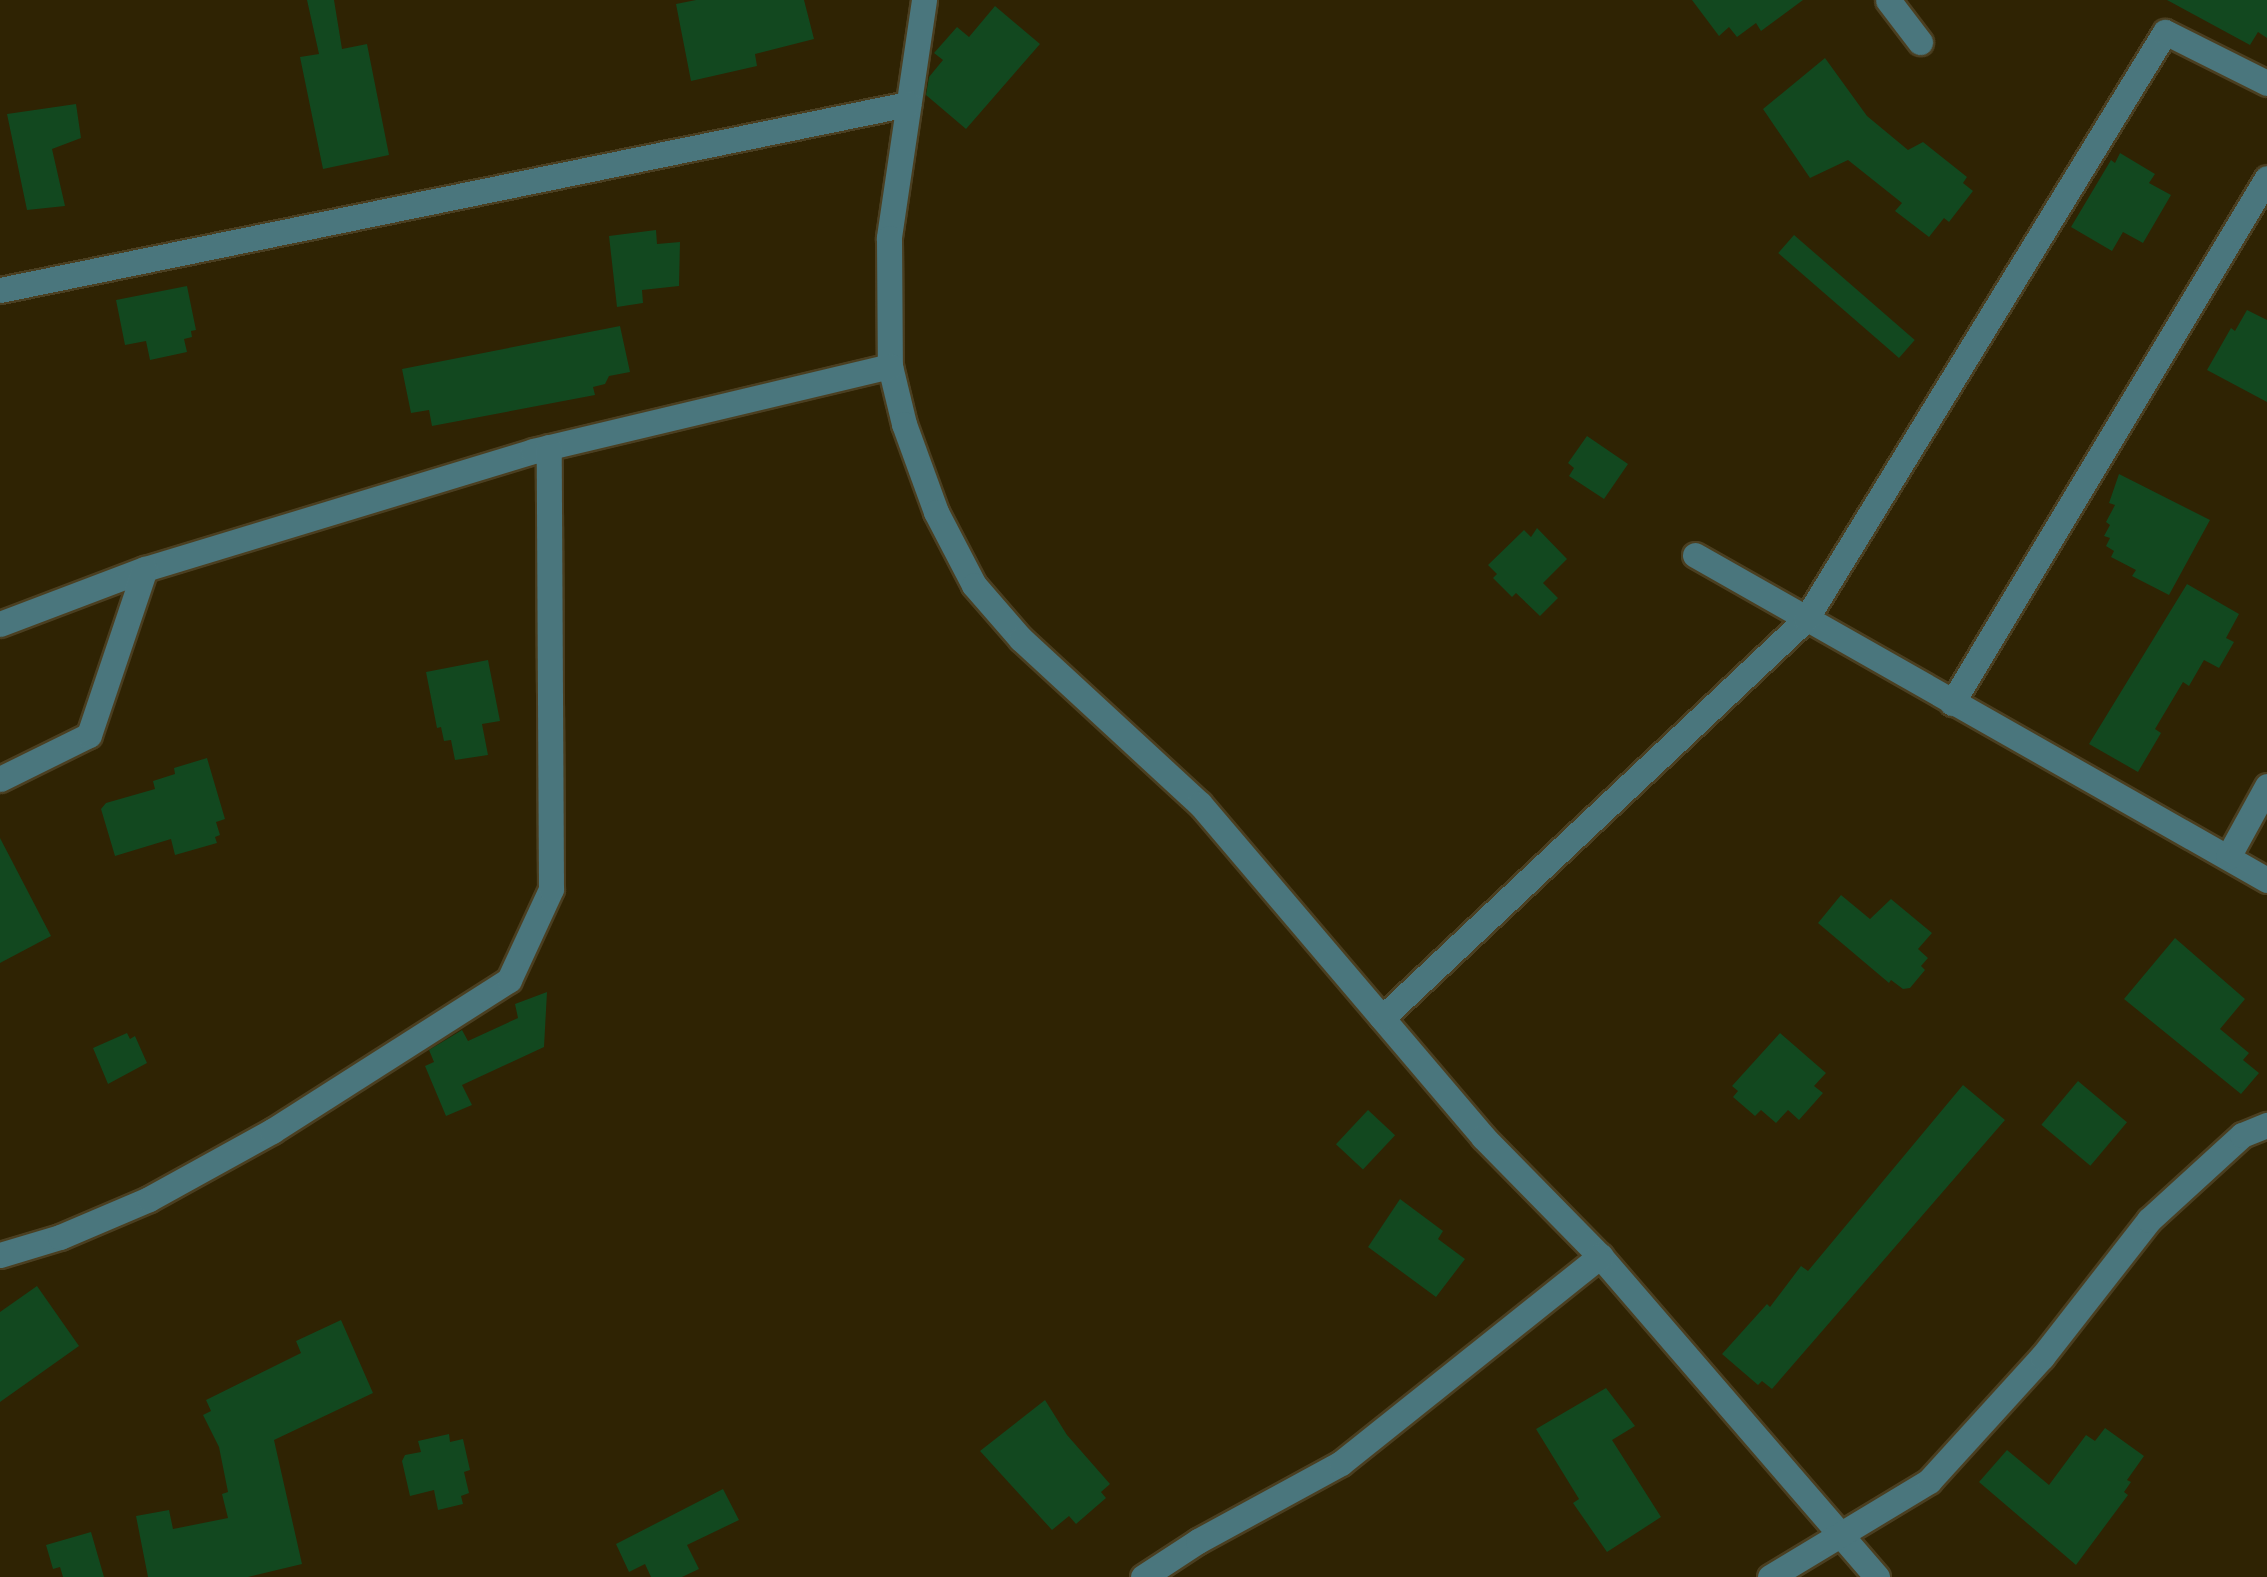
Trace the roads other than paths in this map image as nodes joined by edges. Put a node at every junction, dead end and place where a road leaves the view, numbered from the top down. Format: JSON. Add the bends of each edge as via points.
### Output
{"nodes":[{"id":1,"x":924,"y":0,"type":"edge"},
{"id":2,"x":1888,"y":0,"type":"edge"},
{"id":3,"x":1920,"y":42,"type":"dead end"},
{"id":4,"x":2267,"y":84,"type":"edge"},
{"id":5,"x":908,"y":104,"type":"junction"},
{"id":6,"x":2267,"y":178,"type":"edge"},
{"id":7,"x":0,"y":290,"type":"edge"},
{"id":8,"x":890,"y":366,"type":"junction"},
{"id":9,"x":548,"y":447,"type":"junction"},
{"id":10,"x":1695,"y":555,"type":"dead end"},
{"id":11,"x":145,"y":569,"type":"junction"},
{"id":12,"x":1806,"y":618,"type":"junction"},
{"id":13,"x":0,"y":624,"type":"edge"},
{"id":14,"x":1952,"y":703,"type":"junction"},
{"id":15,"x":0,"y":780,"type":"edge"},
{"id":16,"x":2267,"y":786,"type":"edge"},
{"id":17,"x":2228,"y":856,"type":"junction"},
{"id":18,"x":2267,"y":880,"type":"edge"},
{"id":19,"x":1382,"y":1018,"type":"junction"},
{"id":20,"x":2267,"y":1125,"type":"edge"},
{"id":21,"x":0,"y":1255,"type":"edge"},
{"id":22,"x":1600,"y":1256,"type":"junction"},
{"id":23,"x":1842,"y":1532,"type":"junction"},
{"id":24,"x":1143,"y":1577,"type":"edge"},
{"id":25,"x":1770,"y":1577,"type":"edge"},
{"id":26,"x":1877,"y":1577,"type":"edge"}],
"edges":[{"from":1,"to":5,"type":"street"},
{"from":2,"to":3,"type":"street"},
{"from":4,"to":12,"type":"street","via":[[2165,32]]},
{"from":5,"to":7,"type":"street"},
{"from":5,"to":8,"type":"street","via":[[889,238]]},
{"from":6,"to":14,"type":"street"},
{"from":8,"to":9,"type":"street"},
{"from":8,"to":19,"type":"street","via":[[936,512],[974,584],[1021,639],[1200,804]]},
{"from":9,"to":11,"type":"street"},
{"from":9,"to":21,"type":"street","via":[[550,889],[509,980],[272,1131],[149,1199]]},
{"from":10,"to":12,"type":"street"},
{"from":11,"to":13,"type":"street"},
{"from":11,"to":15,"type":"street","via":[[89,735]]},
{"from":12,"to":14,"type":"street"},
{"from":12,"to":19,"type":"street"},
{"from":14,"to":17,"type":"street"},
{"from":16,"to":17,"type":"street"},
{"from":17,"to":18,"type":"street"},
{"from":19,"to":22,"type":"street","via":[[1483,1137]]},
{"from":20,"to":23,"type":"street","via":[[2242,1135],[2149,1220],[2042,1357],[1929,1482]]},
{"from":22,"to":23,"type":"street"},
{"from":22,"to":24,"type":"street","via":[[1341,1463]]},
{"from":23,"to":25,"type":"street"},
{"from":23,"to":26,"type":"street"}]}
